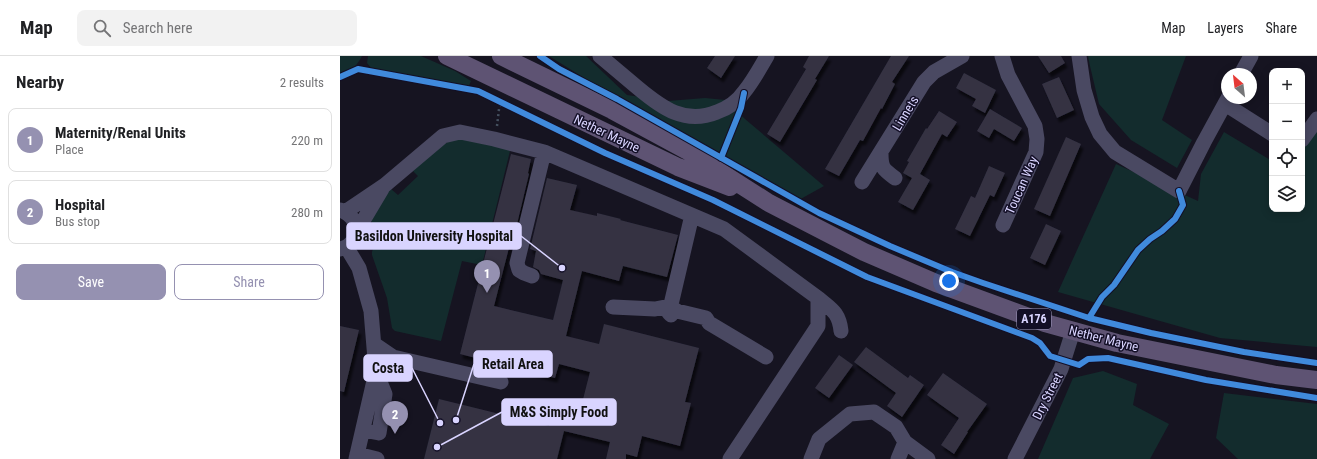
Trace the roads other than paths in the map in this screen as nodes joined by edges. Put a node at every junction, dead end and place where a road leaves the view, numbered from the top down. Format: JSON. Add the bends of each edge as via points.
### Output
{"nodes":[{"id":1,"x":447,"y":56,"type":"edge"},
{"id":2,"x":501,"y":56,"type":"edge"},
{"id":3,"x":600,"y":56,"type":"edge"},
{"id":4,"x":767,"y":56,"type":"edge"},
{"id":5,"x":962,"y":56,"type":"edge"},
{"id":6,"x":1002,"y":56,"type":"edge"},
{"id":7,"x":1079,"y":56,"type":"edge"},
{"id":8,"x":1251,"y":56,"type":"edge"},
{"id":9,"x":1244,"y":68,"type":"edge"},
{"id":10,"x":1224,"y":104,"type":"edge"},
{"id":11,"x":1230,"y":104,"type":"edge"},
{"id":12,"x":1317,"y":119,"type":"edge"},
{"id":13,"x":1269,"y":132,"type":"edge"},
{"id":14,"x":1305,"y":136,"type":"edge"},
{"id":15,"x":544,"y":152,"type":"junction"},
{"id":16,"x":881,"y":153,"type":"junction"},
{"id":17,"x":895,"y":178,"type":"dead end"},
{"id":18,"x":862,"y":182,"type":"dead end"},
{"id":19,"x":385,"y":185,"type":"junction"},
{"id":20,"x":769,"y":203,"type":"junction"},
{"id":21,"x":342,"y":211,"type":"edge"},
{"id":22,"x":692,"y":215,"type":"junction"},
{"id":23,"x":1003,"y":225,"type":"dead end"},
{"id":24,"x":357,"y":231,"type":"junction"},
{"id":25,"x":343,"y":249,"type":"edge"},
{"id":26,"x":532,"y":276,"type":"dead end"},
{"id":27,"x":818,"y":298,"type":"junction"},
{"id":28,"x":670,"y":306,"type":"junction"},
{"id":29,"x":613,"y":307,"type":"dead end"},
{"id":30,"x":841,"y":331,"type":"dead end"},
{"id":31,"x":1073,"y":332,"type":"junction"},
{"id":32,"x":374,"y":344,"type":"junction"},
{"id":33,"x":766,"y":357,"type":"dead end"},
{"id":34,"x":1317,"y":380,"type":"edge"},
{"id":35,"x":501,"y":382,"type":"dead end"},
{"id":36,"x":905,"y":442,"type":"junction"},
{"id":37,"x":357,"y":456,"type":"edge"},
{"id":38,"x":377,"y":459,"type":"edge"},
{"id":39,"x":730,"y":459,"type":"edge"},
{"id":40,"x":810,"y":459,"type":"edge"},
{"id":41,"x":898,"y":459,"type":"edge"},
{"id":42,"x":928,"y":459,"type":"edge"},
{"id":43,"x":1015,"y":459,"type":"edge"}],
"edges":[{"from":1,"to":20,"type":"main road","name":"Nether Mayne","number":"A176","via":[[678,167]]},
{"from":2,"to":20,"type":"main road","name":"Nether Mayne","number":"A176","via":[[619,113],[686,150]]},
{"from":3,"to":4,"type":"street","via":[[656,103],[681,115],[695,117],[723,110],[734,103],[744,93]]},
{"from":5,"to":16,"type":"street","name":"Linnets","via":[[934,72],[924,82]]},
{"from":6,"to":23,"type":"street","name":"Toucan Way","via":[[1008,75],[1035,126],[1036,139],[1036,152]]},
{"from":7,"to":10,"type":"street","via":[[1084,90],[1100,134],[1114,152],[1180,191]]},
{"from":8,"to":9,"type":"street"},
{"from":11,"to":13,"type":"street"},
{"from":12,"to":14,"type":"street"},
{"from":15,"to":19,"type":"street","via":[[460,132],[443,136]]},
{"from":15,"to":22,"type":"street"},
{"from":15,"to":26,"type":"street","via":[[517,263],[519,270]]},
{"from":16,"to":17,"type":"street","via":[[884,170]]},
{"from":16,"to":18,"type":"street","name":"Linnets"},
{"from":19,"to":21,"type":"street"},
{"from":19,"to":24,"type":"street"},
{"from":20,"to":31,"type":"main road","name":"Nether Mayne","number":"A176","via":[[864,252],[936,283]]},
{"from":21,"to":24,"type":"street","via":[[354,220]]},
{"from":22,"to":27,"type":"street","via":[[724,229]]},
{"from":22,"to":28,"type":"street"},
{"from":24,"to":25,"type":"street","via":[[354,241]]},
{"from":25,"to":32,"type":"street","via":[[359,268],[371,311]]},
{"from":27,"to":30,"type":"street","via":[[834,312],[840,321]]},
{"from":27,"to":39,"type":"street","via":[[818,326]]},
{"from":28,"to":29,"type":"street","via":[[655,309]]},
{"from":28,"to":33,"type":"street","via":[[677,311],[706,318],[710,323]]},
{"from":31,"to":34,"type":"main road","name":"Nether Mayne","number":"A176","via":[[1215,363]]},
{"from":31,"to":43,"type":"street","name":"Dry Street","via":[[1061,369]]},
{"from":32,"to":35,"type":"street","via":[[393,357]]},
{"from":32,"to":37,"type":"street","via":[[376,372]]},
{"from":36,"to":40,"type":"street","via":[[896,427],[874,412],[850,414],[819,439]]},
{"from":36,"to":41,"type":"street"},
{"from":36,"to":42,"type":"street"},
{"from":37,"to":38,"type":"street"}]}
